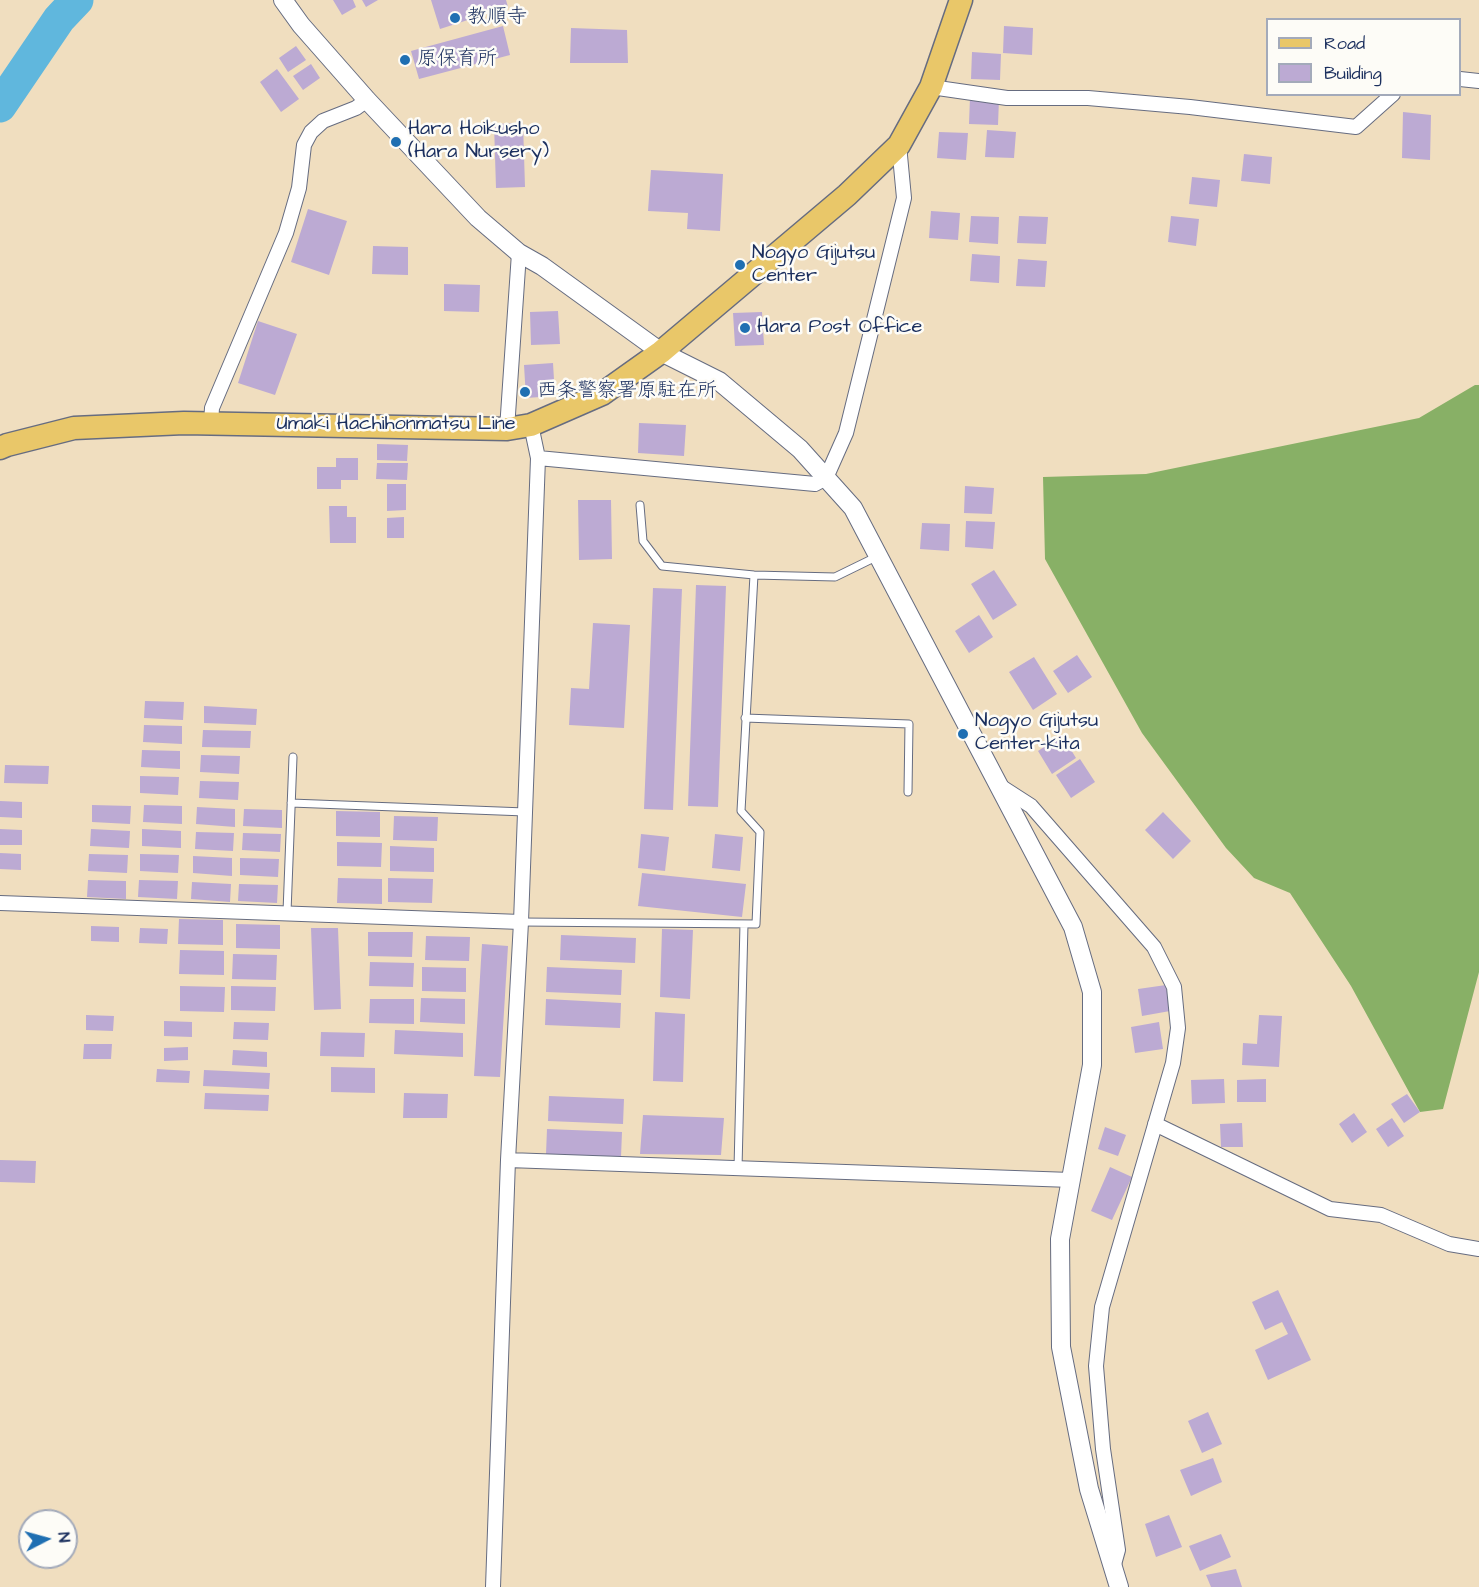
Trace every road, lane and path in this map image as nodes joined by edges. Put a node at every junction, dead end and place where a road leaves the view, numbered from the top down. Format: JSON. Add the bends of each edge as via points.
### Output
{"nodes":[{"id":1,"x":283,"y":0,"type":"edge"},
{"id":2,"x":961,"y":0,"type":"edge"},
{"id":3,"x":1461,"y":80,"type":"edge"},
{"id":4,"x":1479,"y":81,"type":"edge"},
{"id":5,"x":931,"y":87,"type":"junction"},
{"id":6,"x":1391,"y":96,"type":"edge"},
{"id":7,"x":367,"y":100,"type":"junction"},
{"id":8,"x":899,"y":145,"type":"junction"},
{"id":9,"x":519,"y":253,"type":"junction"},
{"id":10,"x":661,"y":352,"type":"junction"},
{"id":11,"x":211,"y":423,"type":"junction"},
{"id":12,"x":531,"y":425,"type":"junction"},
{"id":13,"x":507,"y":429,"type":"junction"},
{"id":14,"x":0,"y":448,"type":"edge"},
{"id":15,"x":538,"y":458,"type":"junction"},
{"id":16,"x":826,"y":478,"type":"junction"},
{"id":17,"x":640,"y":505,"type":"dead end"},
{"id":18,"x":878,"y":556,"type":"junction"},
{"id":19,"x":754,"y":575,"type":"junction"},
{"id":20,"x":745,"y":718,"type":"junction"},
{"id":21,"x":293,"y":757,"type":"dead end"},
{"id":22,"x":998,"y":785,"type":"junction"},
{"id":23,"x":908,"y":792,"type":"dead end"},
{"id":24,"x":291,"y":803,"type":"junction"},
{"id":25,"x":525,"y":812,"type":"junction"},
{"id":26,"x":0,"y":903,"type":"edge"},
{"id":27,"x":287,"y":912,"type":"junction"},
{"id":28,"x":521,"y":922,"type":"junction"},
{"id":29,"x":744,"y":924,"type":"junction"},
{"id":30,"x":1155,"y":1124,"type":"junction"},
{"id":31,"x":508,"y":1160,"type":"junction"},
{"id":32,"x":738,"y":1168,"type":"junction"},
{"id":33,"x":1071,"y":1180,"type":"junction"},
{"id":34,"x":1479,"y":1250,"type":"edge"},
{"id":35,"x":1112,"y":1569,"type":"junction"},
{"id":36,"x":493,"y":1587,"type":"edge"},
{"id":37,"x":1119,"y":1587,"type":"edge"}],
"edges":[{"from":1,"to":7,"type":"street"},
{"from":2,"to":5,"type":"main road","name":"Umaki Hachihonmatsu Line"},
{"from":3,"to":4,"type":"street"},
{"from":5,"to":6,"type":"street","via":[[1007,98],[1088,98],[1190,106],[1356,127]]},
{"from":5,"to":8,"type":"main road","name":"Umaki Hachihonmatsu Line"},
{"from":7,"to":9,"type":"street","via":[[478,218]]},
{"from":7,"to":11,"type":"street","via":[[323,121],[304,145],[299,189],[286,233],[212,408]]},
{"from":8,"to":10,"type":"main road","name":"Umaki Hachihonmatsu Line","via":[[847,195]]},
{"from":8,"to":16,"type":"street","via":[[903,198],[846,433]]},
{"from":9,"to":10,"type":"street"},
{"from":9,"to":13,"type":"street"},
{"from":10,"to":12,"type":"main road","name":"Umaki Hachihonmatsu Line","via":[[602,394]]},
{"from":10,"to":16,"type":"street","via":[[719,381],[800,448]]},
{"from":11,"to":13,"type":"main road","name":"Umaki Hachihonmatsu Line"},
{"from":11,"to":14,"type":"main road","name":"Umaki Hachihonmatsu Line","via":[[74,429]]},
{"from":12,"to":13,"type":"main road","name":"Umaki Hachihonmatsu Line"},
{"from":12,"to":15,"type":"street"},
{"from":15,"to":16,"type":"street","via":[[815,484]]},
{"from":15,"to":25,"type":"street"},
{"from":16,"to":18,"type":"street","via":[[852,508]]},
{"from":17,"to":19,"type":"lane","via":[[643,541],[662,566]]},
{"from":18,"to":19,"type":"lane","via":[[835,577]]},
{"from":18,"to":22,"type":"street"},
{"from":19,"to":20,"type":"lane"},
{"from":20,"to":23,"type":"lane","via":[[909,724]]},
{"from":20,"to":29,"type":"lane","via":[[741,811],[760,832],[756,924]]},
{"from":21,"to":24,"type":"lane"},
{"from":22,"to":30,"type":"street","via":[[1031,806],[1154,947],[1174,987],[1178,1029],[1173,1063]]},
{"from":22,"to":33,"type":"street","via":[[1073,927],[1092,992],[1092,1065]]},
{"from":24,"to":25,"type":"lane"},
{"from":24,"to":27,"type":"lane"},
{"from":25,"to":28,"type":"street"},
{"from":26,"to":27,"type":"street"},
{"from":27,"to":28,"type":"street"},
{"from":28,"to":29,"type":"lane"},
{"from":28,"to":31,"type":"street"},
{"from":29,"to":32,"type":"lane"},
{"from":30,"to":34,"type":"street","via":[[1330,1209],[1381,1215],[1449,1244]]},
{"from":30,"to":35,"type":"street","via":[[1102,1307],[1096,1366],[1118,1550]]},
{"from":31,"to":32,"type":"street"},
{"from":31,"to":36,"type":"street"},
{"from":32,"to":33,"type":"street"},
{"from":33,"to":35,"type":"street","via":[[1060,1239],[1061,1347],[1089,1489]]},
{"from":35,"to":37,"type":"street"}]}
